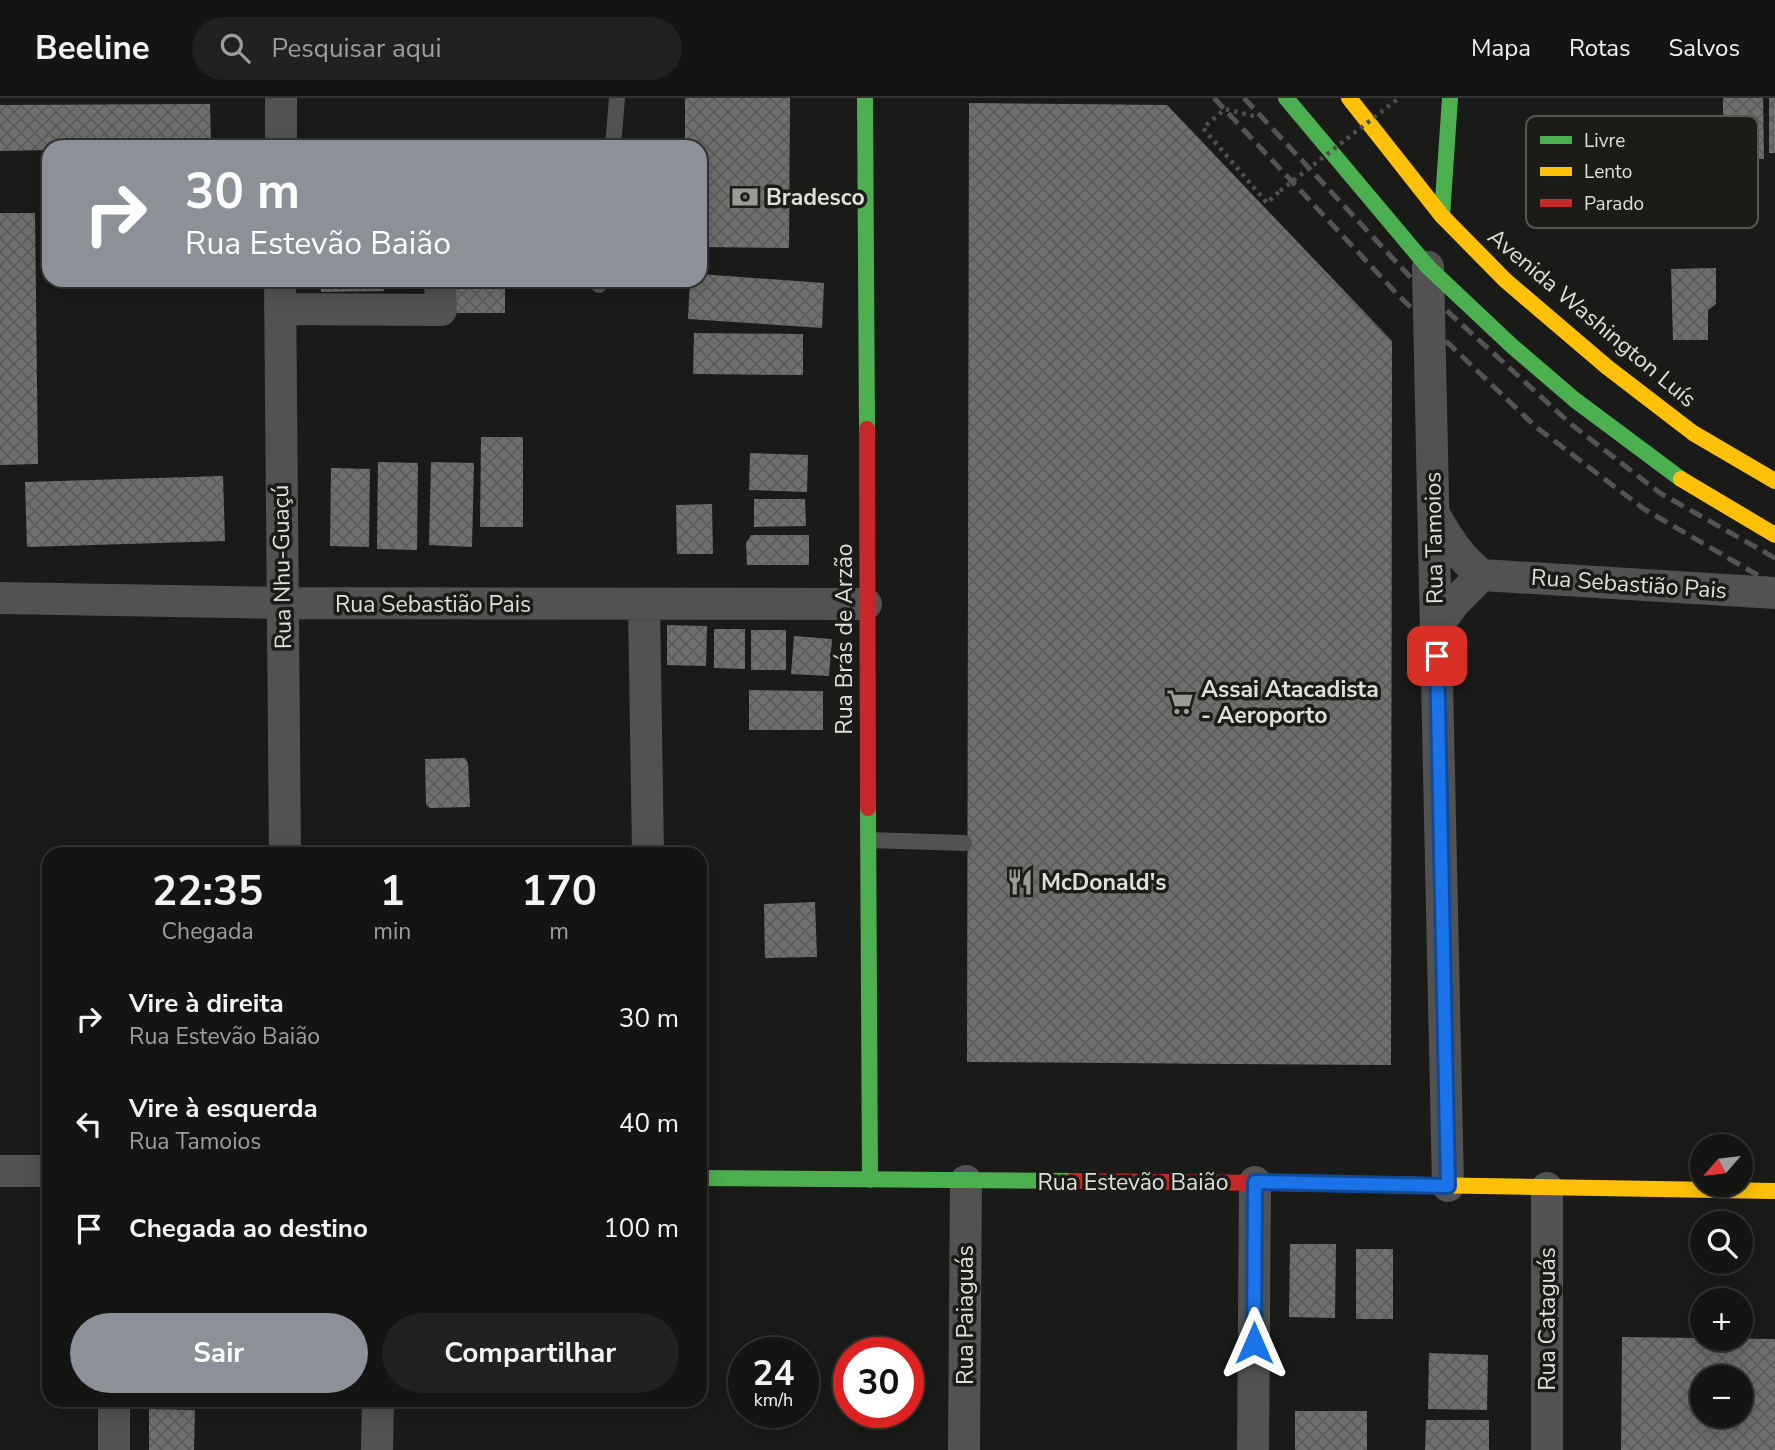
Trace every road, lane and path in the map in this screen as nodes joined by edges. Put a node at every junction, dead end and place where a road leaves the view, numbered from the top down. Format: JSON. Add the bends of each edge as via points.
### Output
{"nodes":[{"id":1,"x":281,"y":98,"type":"edge"},
{"id":2,"x":617,"y":98,"type":"edge"},
{"id":3,"x":865,"y":98,"type":"edge"},
{"id":4,"x":1349,"y":98,"type":"edge"},
{"id":5,"x":1399,"y":98,"type":"edge"},
{"id":6,"x":1450,"y":98,"type":"edge"},
{"id":7,"x":1288,"y":100,"type":"edge"},
{"id":8,"x":281,"y":140,"type":"edge"},
{"id":9,"x":614,"y":140,"type":"edge"},
{"id":10,"x":1442,"y":216,"type":"junction"},
{"id":11,"x":1428,"y":267,"type":"junction"},
{"id":12,"x":440,"y":287,"type":"edge"},
{"id":13,"x":280,"y":294,"type":"edge"},
{"id":14,"x":1775,"y":481,"type":"edge"},
{"id":15,"x":1434,"y":514,"type":"junction"},
{"id":16,"x":1775,"y":535,"type":"edge"},
{"id":17,"x":1482,"y":575,"type":"junction"},
{"id":18,"x":1775,"y":593,"type":"edge"},
{"id":19,"x":0,"y":598,"type":"edge"},
{"id":20,"x":283,"y":603,"type":"junction"},
{"id":21,"x":644,"y":604,"type":"junction"},
{"id":22,"x":866,"y":604,"type":"junction"},
{"id":23,"x":1436,"y":628,"type":"junction"},
{"id":24,"x":868,"y":840,"type":"junction"},
{"id":25,"x":964,"y":843,"type":"dead end"},
{"id":26,"x":285,"y":847,"type":"edge"},
{"id":27,"x":648,"y":847,"type":"edge"},
{"id":28,"x":0,"y":1171,"type":"edge"},
{"id":29,"x":42,"y":1171,"type":"edge"},
{"id":30,"x":707,"y":1178,"type":"edge"},
{"id":31,"x":870,"y":1180,"type":"junction"},
{"id":32,"x":966,"y":1181,"type":"junction"},
{"id":33,"x":1255,"y":1182,"type":"junction"},
{"id":34,"x":1448,"y":1186,"type":"junction"},
{"id":35,"x":1547,"y":1188,"type":"junction"},
{"id":36,"x":1775,"y":1191,"type":"edge"},
{"id":37,"x":114,"y":1407,"type":"edge"},
{"id":38,"x":379,"y":1407,"type":"edge"},
{"id":39,"x":114,"y":1450,"type":"edge"},
{"id":40,"x":377,"y":1450,"type":"edge"},
{"id":41,"x":964,"y":1450,"type":"edge"},
{"id":42,"x":1253,"y":1450,"type":"edge"},
{"id":43,"x":1547,"y":1450,"type":"edge"}],
"edges":[{"from":1,"to":8,"type":"street"},
{"from":2,"to":9,"type":"lane"},
{"from":3,"to":22,"type":"main road","name":"Rua Brás de Arzão"},
{"from":4,"to":10,"type":"main road","name":"Avenida Washington Luís"},
{"from":5,"to":7,"type":"path","bridge":true,"via":[[1267,203],[1203,128],[1225,109],[1259,118]]},
{"from":6,"to":10,"type":"main road"},
{"from":7,"to":11,"type":"main road"},
{"from":10,"to":14,"type":"main road","name":"Avenida Washington Luís","via":[[1505,280],[1607,367],[1693,433]]},
{"from":11,"to":15,"type":"street","name":"Rua Tamoios"},
{"from":11,"to":16,"type":"main road","via":[[1575,400],[1670,472]]},
{"from":12,"to":13,"type":"street","via":[[441,310]]},
{"from":13,"to":20,"type":"street","name":"Rua Nhu-Guaçú"},
{"from":15,"to":17,"type":"street","via":[[1453,548]]},
{"from":15,"to":23,"type":"street","name":"Rua Tamoios"},
{"from":17,"to":18,"type":"street","name":"Rua Sebastião Pais"},
{"from":17,"to":23,"type":"street"},
{"from":19,"to":20,"type":"street","name":"Rua Sebastião Pais"},
{"from":20,"to":21,"type":"street","name":"Rua Sebastião Pais"},
{"from":20,"to":26,"type":"street","name":"Rua Nhu-Guaçú"},
{"from":21,"to":22,"type":"street","name":"Rua Sebastião Pais"},
{"from":21,"to":27,"type":"street"},
{"from":22,"to":24,"type":"main road","name":"Rua Brás de Arzão"},
{"from":23,"to":34,"type":"street","name":"Rua Tamoios"},
{"from":24,"to":25,"type":"lane"},
{"from":24,"to":31,"type":"main road","name":"Rua Brás de Arzão"},
{"from":28,"to":29,"type":"street"},
{"from":30,"to":31,"type":"main road","name":"Rua Estevão Baião"},
{"from":31,"to":32,"type":"main road","name":"Rua Estevão Baião"},
{"from":32,"to":33,"type":"main road","name":"Rua Estevão Baião"},
{"from":32,"to":41,"type":"street","name":"Rua Paiaguás"},
{"from":33,"to":34,"type":"main road","name":"Rua Estevão Baião"},
{"from":33,"to":42,"type":"street"},
{"from":34,"to":35,"type":"main road","name":"Rua Estevão Baião"},
{"from":35,"to":36,"type":"main road","name":"Rua Estevão Baião"},
{"from":35,"to":43,"type":"street","name":"Rua Cataguás"},
{"from":37,"to":39,"type":"street"},
{"from":38,"to":40,"type":"street"}]}
